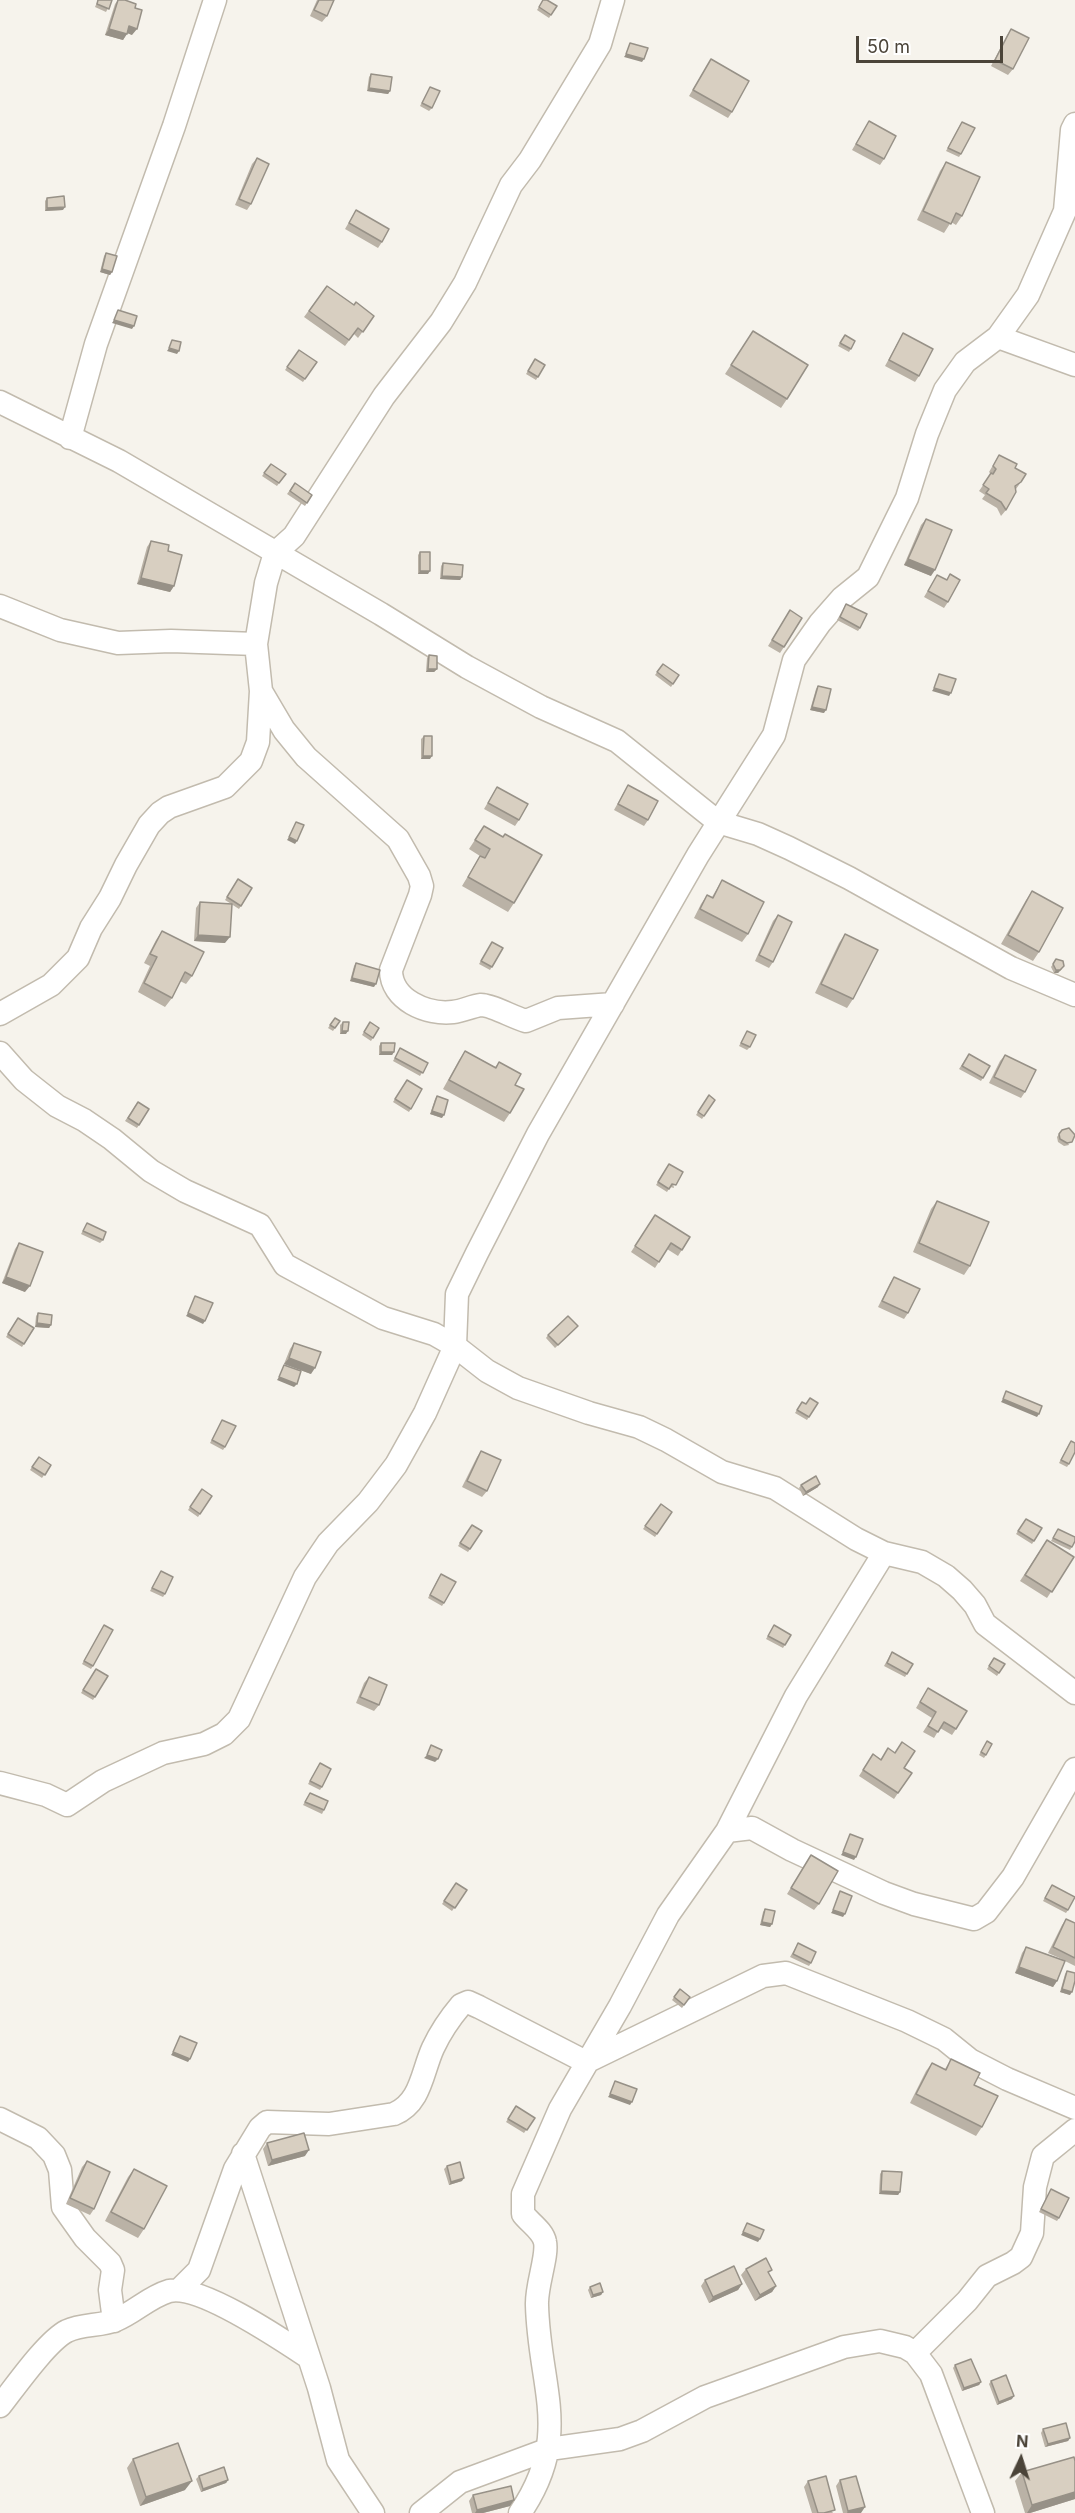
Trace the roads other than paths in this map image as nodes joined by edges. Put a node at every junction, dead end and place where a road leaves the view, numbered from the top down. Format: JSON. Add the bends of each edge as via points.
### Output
{"nodes":[{"id":1,"x":215,"y":0,"type":"edge"},
{"id":2,"x":613,"y":0,"type":"edge"},
{"id":3,"x":1075,"y":124,"type":"edge"},
{"id":4,"x":998,"y":337,"type":"junction"},
{"id":5,"x":1075,"y":365,"type":"edge"},
{"id":6,"x":0,"y":402,"type":"edge"},
{"id":7,"x":70,"y":438,"type":"junction"},
{"id":8,"x":275,"y":553,"type":"junction"},
{"id":9,"x":0,"y":606,"type":"edge"},
{"id":10,"x":256,"y":644,"type":"junction"},
{"id":11,"x":261,"y":691,"type":"junction"},
{"id":12,"x":718,"y":822,"type":"junction"},
{"id":13,"x":1075,"y":995,"type":"edge"},
{"id":14,"x":613,"y":1004,"type":"junction"},
{"id":15,"x":0,"y":1014,"type":"edge"},
{"id":16,"x":0,"y":1053,"type":"edge"},
{"id":17,"x":455,"y":1346,"type":"junction"},
{"id":18,"x":884,"y":1553,"type":"junction"},
{"id":19,"x":1075,"y":1693,"type":"edge"},
{"id":20,"x":1075,"y":1768,"type":"edge"},
{"id":21,"x":0,"y":1783,"type":"edge"},
{"id":22,"x":727,"y":1831,"type":"junction"},
{"id":23,"x":586,"y":2062,"type":"junction"},
{"id":24,"x":1075,"y":2108,"type":"edge"},
{"id":25,"x":0,"y":2119,"type":"edge"},
{"id":26,"x":1075,"y":2130,"type":"edge"},
{"id":27,"x":243,"y":2154,"type":"junction"},
{"id":28,"x":179,"y":2290,"type":"junction"},
{"id":29,"x":114,"y":2321,"type":"junction"},
{"id":30,"x":915,"y":2353,"type":"junction"},
{"id":31,"x":308,"y":2357,"type":"junction"},
{"id":32,"x":0,"y":2406,"type":"edge"},
{"id":33,"x":549,"y":2449,"type":"junction"},
{"id":34,"x":373,"y":2513,"type":"edge"},
{"id":35,"x":421,"y":2513,"type":"edge"},
{"id":36,"x":520,"y":2513,"type":"edge"},
{"id":37,"x":983,"y":2513,"type":"edge"}],
"edges":[{"from":1,"to":7,"type":"street","via":[[96,344]]},
{"from":2,"to":8,"type":"street","via":[[600,44],[511,185],[465,283],[441,322],[384,396],[294,536]]},
{"from":3,"to":4,"type":"street","via":[[1065,211],[1028,295]]},
{"from":4,"to":5,"type":"street"},
{"from":4,"to":12,"type":"street","via":[[965,363],[945,390],[907,498],[868,577],[819,623],[794,660],[774,735]]},
{"from":6,"to":7,"type":"street"},
{"from":7,"to":8,"type":"street","via":[[119,462]]},
{"from":8,"to":10,"type":"street"},
{"from":8,"to":12,"type":"street","via":[[476,672],[617,741]]},
{"from":9,"to":10,"type":"street","via":[[60,630],[118,643]]},
{"from":10,"to":11,"type":"street"},
{"from":11,"to":14,"type":"street","via":[[306,757],[391,831],[419,876],[420,895],[391,970],[396,990],[403,997],[436,1013],[483,1005],[526,1021],[558,1008]]},
{"from":11,"to":15,"type":"street","via":[[258,742],[251,761],[225,787],[160,813],[126,865],[78,958],[51,984]]},
{"from":12,"to":13,"type":"street","via":[[789,848],[1011,968]]},
{"from":12,"to":14,"type":"street"},
{"from":14,"to":17,"type":"street","via":[[538,1134],[458,1294]]},
{"from":16,"to":17,"type":"street","via":[[40,1093],[112,1139],[151,1171],[260,1225],[285,1265],[383,1318],[434,1334]]},
{"from":17,"to":18,"type":"street","via":[[487,1371],[518,1388],[639,1427],[722,1472],[774,1488]]},
{"from":17,"to":21,"type":"street","via":[[396,1465],[368,1502],[328,1543],[305,1577],[239,1719],[224,1734],[204,1744],[163,1753],[103,1781],[67,1805],[46,1794]]},
{"from":18,"to":19,"type":"street","via":[[922,1562],[946,1576],[975,1605],[985,1624]]},
{"from":18,"to":22,"type":"street","via":[[795,1696]]},
{"from":20,"to":22,"type":"street","via":[[1013,1876],[986,1912],[974,1919],[884,1893],[752,1828]]},
{"from":22,"to":23,"type":"street","via":[[668,1915]]},
{"from":23,"to":24,"type":"street","via":[[763,1976],[786,1973],[907,2021],[944,2039],[970,2060]]},
{"from":23,"to":27,"type":"street","via":[[468,2002],[453,2014],[433,2048],[412,2102],[403,2110],[329,2124],[267,2122]]},
{"from":23,"to":33,"type":"street","via":[[546,2138],[523,2194],[523,2214],[545,2241],[537,2307],[550,2416]]},
{"from":25,"to":29,"type":"street","via":[[38,2138],[54,2155],[60,2170],[63,2207],[110,2263]]},
{"from":26,"to":30,"type":"street","via":[[1043,2156],[1035,2187],[1032,2233],[1021,2257],[987,2276]]},
{"from":27,"to":28,"type":"street","via":[[227,2188],[200,2270]]},
{"from":27,"to":31,"type":"street"},
{"from":28,"to":29,"type":"street","via":[[158,2295]]},
{"from":28,"to":31,"type":"street","via":[[242,2317]]},
{"from":29,"to":32,"type":"street","via":[[65,2332],[50,2344]]},
{"from":30,"to":33,"type":"street","via":[[880,2341],[844,2347],[705,2397],[642,2432]]},
{"from":30,"to":37,"type":"street","via":[[937,2386]]},
{"from":31,"to":34,"type":"street","via":[[338,2460]]},
{"from":33,"to":35,"type":"street","via":[[460,2482]]},
{"from":33,"to":36,"type":"street"}]}
